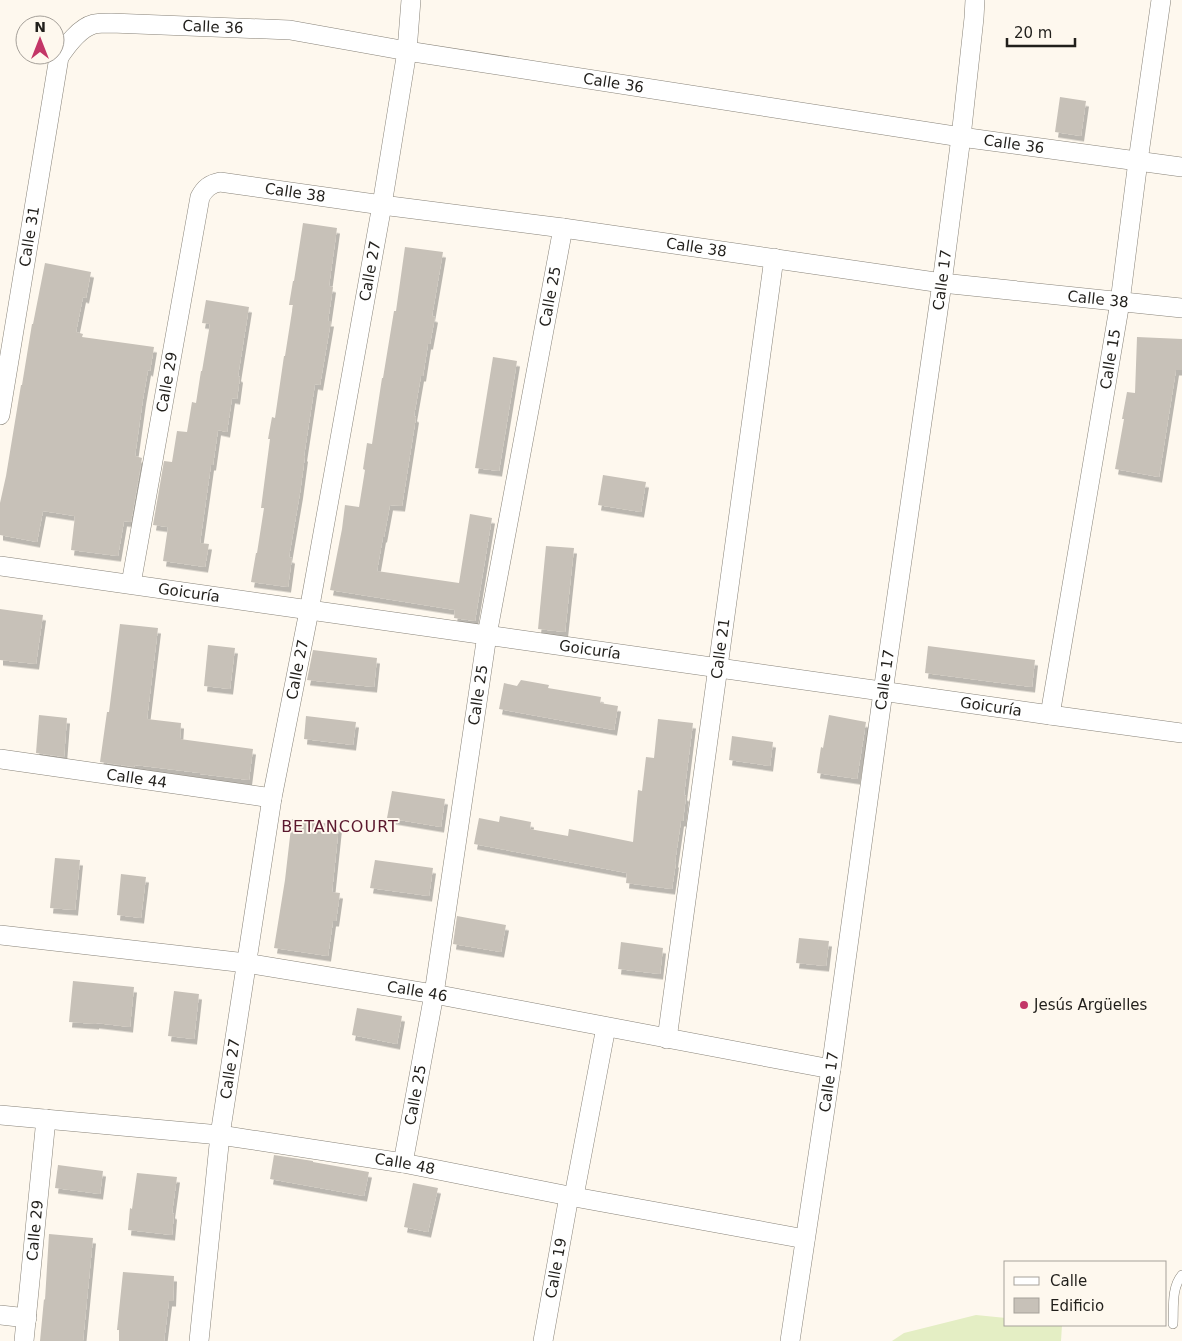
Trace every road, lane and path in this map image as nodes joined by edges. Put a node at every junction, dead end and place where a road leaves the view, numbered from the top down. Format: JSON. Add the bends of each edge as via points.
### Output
{"nodes":[{"id":1,"x":411,"y":0,"type":"edge"},
{"id":2,"x":1161,"y":0,"type":"edge"},
{"id":3,"x":975,"y":9,"type":"edge"},
{"id":4,"x":65,"y":47,"type":"edge"},
{"id":5,"x":407,"y":51,"type":"junction"},
{"id":6,"x":57,"y":65,"type":"edge"},
{"id":7,"x":961,"y":136,"type":"junction"},
{"id":8,"x":1138,"y":161,"type":"junction"},
{"id":9,"x":1182,"y":167,"type":"edge"},
{"id":10,"x":211,"y":184,"type":"joint"},
{"id":11,"x":382,"y":205,"type":"junction"},
{"id":12,"x":563,"y":228,"type":"junction"},
{"id":13,"x":774,"y":258,"type":"junction"},
{"id":14,"x":942,"y":283,"type":"junction"},
{"id":15,"x":1120,"y":302,"type":"junction"},
{"id":16,"x":1182,"y":308,"type":"edge"},
{"id":17,"x":0,"y":415,"type":"edge"},
{"id":18,"x":0,"y":566,"type":"edge"},
{"id":19,"x":131,"y":584,"type":"junction"},
{"id":20,"x":309,"y":610,"type":"junction"},
{"id":21,"x":487,"y":635,"type":"junction"},
{"id":22,"x":717,"y":668,"type":"junction"},
{"id":23,"x":883,"y":692,"type":"junction"},
{"id":24,"x":1050,"y":715,"type":"junction"},
{"id":25,"x":1182,"y":732,"type":"edge"},
{"id":26,"x":0,"y":759,"type":"edge"},
{"id":27,"x":272,"y":798,"type":"junction"},
{"id":28,"x":0,"y":935,"type":"edge"},
{"id":29,"x":246,"y":963,"type":"junction"},
{"id":30,"x":434,"y":994,"type":"junction"},
{"id":31,"x":606,"y":1027,"type":"junction"},
{"id":32,"x":667,"y":1039,"type":"junction"},
{"id":33,"x":831,"y":1069,"type":"junction"},
{"id":34,"x":0,"y":1114,"type":"edge"},
{"id":35,"x":46,"y":1120,"type":"junction"},
{"id":36,"x":220,"y":1135,"type":"junction"},
{"id":37,"x":403,"y":1163,"type":"junction"},
{"id":38,"x":572,"y":1196,"type":"junction"},
{"id":39,"x":805,"y":1239,"type":"junction"},
{"id":40,"x":1182,"y":1275,"type":"edge"},
{"id":41,"x":0,"y":1315,"type":"edge"},
{"id":42,"x":27,"y":1318,"type":"junction"},
{"id":43,"x":1173,"y":1324,"type":"dead end"},
{"id":44,"x":24,"y":1341,"type":"edge"},
{"id":45,"x":199,"y":1341,"type":"edge"},
{"id":46,"x":542,"y":1341,"type":"edge"},
{"id":47,"x":790,"y":1341,"type":"edge"}],
"edges":[{"from":1,"to":5,"type":"street","name":"Calle 27"},
{"from":2,"to":8,"type":"street","name":"Calle 15"},
{"from":3,"to":7,"type":"street","name":"Calle 17"},
{"from":4,"to":5,"type":"street","name":"Calle 36","via":[[80,31],[93,24],[111,23],[290,30]]},
{"from":5,"to":7,"type":"street","name":"Calle 36"},
{"from":5,"to":11,"type":"street","name":"Calle 27"},
{"from":6,"to":17,"type":"street","name":"Calle 31"},
{"from":7,"to":8,"type":"street","name":"Calle 36"},
{"from":7,"to":14,"type":"street","name":"Calle 17"},
{"from":8,"to":9,"type":"street","name":"Calle 36"},
{"from":8,"to":15,"type":"street","name":"Calle 15"},
{"from":10,"to":11,"type":"street","name":"Calle 38","via":[[220,182]]},
{"from":10,"to":19,"type":"street","name":"Calle 29","via":[[200,197]]},
{"from":11,"to":12,"type":"street","name":"Calle 38"},
{"from":11,"to":20,"type":"street","name":"Calle 27"},
{"from":12,"to":13,"type":"street","name":"Calle 38"},
{"from":12,"to":21,"type":"street","name":"Calle 25"},
{"from":13,"to":14,"type":"street","name":"Calle 38"},
{"from":13,"to":22,"type":"street","name":"Calle 21"},
{"from":14,"to":15,"type":"street","name":"Calle 38"},
{"from":14,"to":23,"type":"street","name":"Calle 17"},
{"from":15,"to":16,"type":"street","name":"Calle 38"},
{"from":15,"to":24,"type":"street","name":"Calle 15"},
{"from":18,"to":19,"type":"street","name":"Goicuría"},
{"from":19,"to":20,"type":"street","name":"Goicuría"},
{"from":20,"to":21,"type":"street","name":"Goicuría"},
{"from":20,"to":27,"type":"street","name":"Calle 27"},
{"from":21,"to":22,"type":"street","name":"Goicuría"},
{"from":21,"to":30,"type":"street","name":"Calle 25"},
{"from":22,"to":23,"type":"street","name":"Goicuría"},
{"from":22,"to":32,"type":"street","name":"Calle 21"},
{"from":23,"to":24,"type":"street","name":"Goicuría"},
{"from":23,"to":33,"type":"street","name":"Calle 17"},
{"from":24,"to":25,"type":"street","name":"Goicuría"},
{"from":26,"to":27,"type":"street","name":"Calle 44"},
{"from":27,"to":29,"type":"street","name":"Calle 27"},
{"from":28,"to":29,"type":"street","name":"Calle 46"},
{"from":29,"to":30,"type":"street","name":"Calle 46"},
{"from":29,"to":36,"type":"street","name":"Calle 27"},
{"from":30,"to":31,"type":"street","name":"Calle 46"},
{"from":30,"to":37,"type":"street","name":"Calle 25"},
{"from":31,"to":32,"type":"street","name":"Calle 46"},
{"from":31,"to":38,"type":"street","name":"Calle 19"},
{"from":32,"to":33,"type":"street","name":"Calle 46"},
{"from":33,"to":39,"type":"street","name":"Calle 17"},
{"from":34,"to":35,"type":"street","name":"Calle 48"},
{"from":35,"to":36,"type":"street","name":"Calle 48"},
{"from":35,"to":42,"type":"street","name":"Calle 29"},
{"from":36,"to":37,"type":"street","name":"Calle 48"},
{"from":36,"to":45,"type":"street","name":"Calle 27"},
{"from":37,"to":38,"type":"street","name":"Calle 48"},
{"from":38,"to":39,"type":"street","name":"Calle 48"},
{"from":38,"to":46,"type":"street","name":"Calle 19"},
{"from":39,"to":47,"type":"street","name":"Calle 17"},
{"from":40,"to":43,"type":"lane","via":[[1174,1294]]},
{"from":41,"to":42,"type":"street"},
{"from":42,"to":44,"type":"street","name":"Calle 29"}]}
